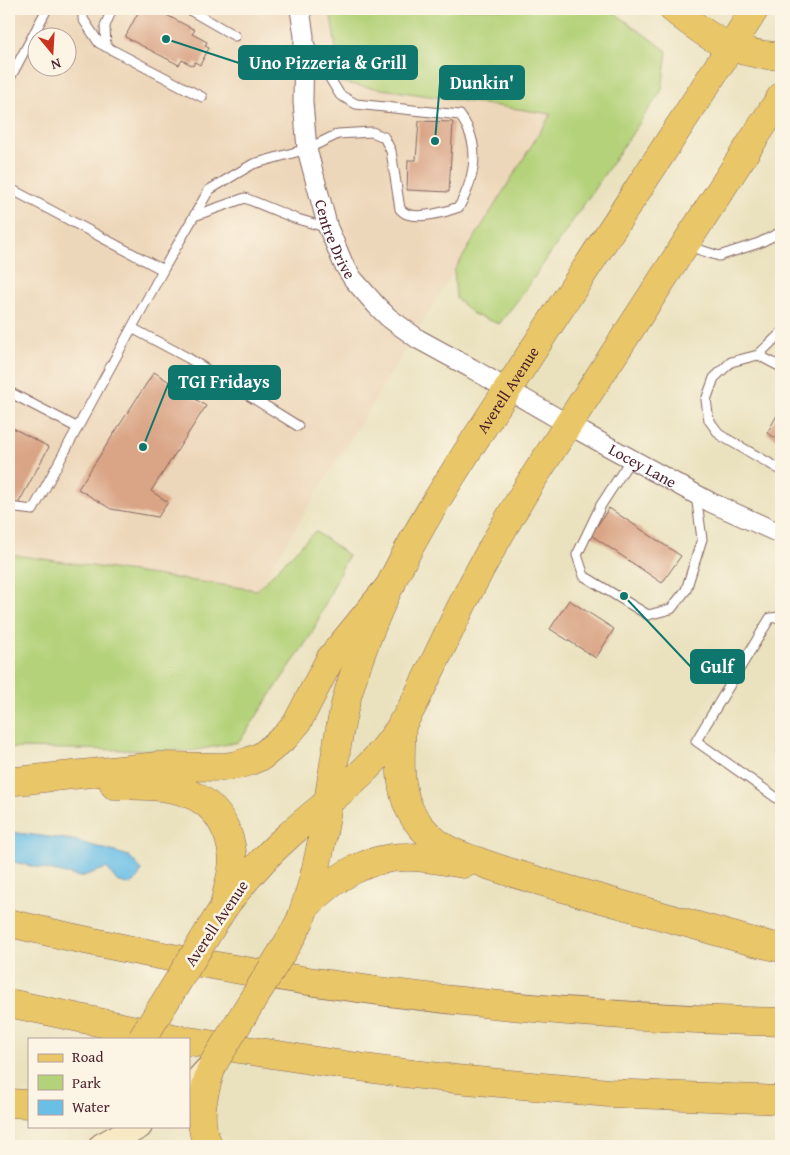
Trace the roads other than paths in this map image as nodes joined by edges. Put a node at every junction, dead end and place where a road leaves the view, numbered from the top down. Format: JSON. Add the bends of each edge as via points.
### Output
{"nodes":[{"id":1,"x":47,"y":9,"type":"edge"},
{"id":2,"x":83,"y":9,"type":"edge"},
{"id":3,"x":112,"y":9,"type":"edge"},
{"id":4,"x":188,"y":9,"type":"edge"},
{"id":5,"x":300,"y":9,"type":"edge"},
{"id":6,"x":673,"y":9,"type":"edge"},
{"id":7,"x":755,"y":9,"type":"edge"},
{"id":8,"x":235,"y":36,"type":"dead end"},
{"id":9,"x":304,"y":36,"type":"junction"},
{"id":10,"x":106,"y":47,"type":"junction"},
{"id":11,"x":731,"y":47,"type":"junction"},
{"id":12,"x":781,"y":56,"type":"edge"},
{"id":13,"x":9,"y":80,"type":"edge"},
{"id":14,"x":202,"y":97,"type":"dead end"},
{"id":15,"x":781,"y":97,"type":"edge"},
{"id":16,"x":307,"y":149,"type":"junction"},
{"id":17,"x":9,"y":188,"type":"edge"},
{"id":18,"x":194,"y":216,"type":"junction"},
{"id":19,"x":328,"y":228,"type":"junction"},
{"id":20,"x":781,"y":232,"type":"edge"},
{"id":21,"x":686,"y":245,"type":"junction"},
{"id":22,"x":163,"y":270,"type":"junction"},
{"id":23,"x":132,"y":328,"type":"junction"},
{"id":24,"x":781,"y":332,"type":"edge"},
{"id":25,"x":758,"y":355,"type":"junction"},
{"id":26,"x":781,"y":367,"type":"edge"},
{"id":27,"x":508,"y":390,"type":"junction"},
{"id":28,"x":9,"y":392,"type":"edge"},
{"id":29,"x":568,"y":425,"type":"junction"},
{"id":30,"x":298,"y":426,"type":"dead end"},
{"id":31,"x":78,"y":428,"type":"junction"},
{"id":32,"x":631,"y":459,"type":"junction"},
{"id":33,"x":781,"y":470,"type":"edge"},
{"id":34,"x":696,"y":494,"type":"junction"},
{"id":35,"x":9,"y":507,"type":"edge"},
{"id":36,"x":781,"y":534,"type":"edge"},
{"id":37,"x":392,"y":583,"type":"junction"},
{"id":38,"x":781,"y":618,"type":"edge"},
{"id":39,"x":402,"y":723,"type":"junction"},
{"id":40,"x":12,"y":781,"type":"edge"},
{"id":41,"x":329,"y":801,"type":"junction"},
{"id":42,"x":781,"y":802,"type":"edge"},
{"id":43,"x":502,"y":870,"type":"junction"},
{"id":44,"x":224,"y":907,"type":"junction"},
{"id":45,"x":303,"y":913,"type":"junction"},
{"id":46,"x":9,"y":923,"type":"edge"},
{"id":47,"x":781,"y":948,"type":"edge"},
{"id":48,"x":9,"y":1003,"type":"edge"},
{"id":49,"x":781,"y":1022,"type":"edge"},
{"id":50,"x":143,"y":1038,"type":"edge"},
{"id":51,"x":173,"y":1038,"type":"edge"},
{"id":52,"x":190,"y":1041,"type":"edge"},
{"id":53,"x":196,"y":1096,"type":"edge"},
{"id":54,"x":781,"y":1100,"type":"edge"},
{"id":55,"x":9,"y":1103,"type":"edge"},
{"id":56,"x":28,"y":1104,"type":"edge"},
{"id":57,"x":94,"y":1128,"type":"edge"},
{"id":58,"x":136,"y":1128,"type":"edge"},
{"id":59,"x":87,"y":1146,"type":"edge"},
{"id":60,"x":102,"y":1146,"type":"edge"},
{"id":61,"x":209,"y":1146,"type":"edge"}],
"edges":[{"from":1,"to":13,"type":"lane"},
{"from":2,"to":10,"type":"lane","via":[[82,19],[99,43]]},
{"from":3,"to":10,"type":"lane","via":[[105,26]]},
{"from":4,"to":8,"type":"lane"},
{"from":5,"to":9,"type":"street","name":"Centre Drive"},
{"from":6,"to":11,"type":"main road","via":[[709,36]]},
{"from":7,"to":11,"type":"main road","name":"Averell Avenue"},
{"from":9,"to":16,"type":"street","name":"Centre Drive"},
{"from":9,"to":16,"type":"lane","via":[[340,96],[356,104],[460,115],[469,130],[474,150],[473,168],[459,207],[425,216],[407,214],[400,210],[391,151],[384,137],[372,132],[338,134]]},
{"from":10,"to":14,"type":"lane"},
{"from":11,"to":12,"type":"main road","via":[[761,55]]},
{"from":11,"to":27,"type":"main road","name":"Averell Avenue"},
{"from":15,"to":21,"type":"main road","name":"Averell Avenue"},
{"from":16,"to":18,"type":"lane","via":[[253,164],[209,190]]},
{"from":16,"to":19,"type":"street","name":"Centre Drive"},
{"from":17,"to":22,"type":"lane"},
{"from":18,"to":19,"type":"lane","via":[[245,198]]},
{"from":18,"to":22,"type":"lane"},
{"from":19,"to":27,"type":"street","name":"Centre Drive","via":[[343,263],[390,318],[418,339]]},
{"from":20,"to":21,"type":"lane","via":[[719,256]]},
{"from":21,"to":29,"type":"main road","name":"Averell Avenue"},
{"from":22,"to":23,"type":"lane"},
{"from":23,"to":30,"type":"lane","via":[[188,358]]},
{"from":23,"to":31,"type":"lane"},
{"from":24,"to":25,"type":"lane"},
{"from":25,"to":26,"type":"lane"},
{"from":25,"to":33,"type":"lane","via":[[731,362],[714,378],[706,400],[709,420],[720,435]]},
{"from":27,"to":29,"type":"street","name":"Locey Lane"},
{"from":27,"to":37,"type":"main road","name":"Averell Avenue","via":[[429,513]]},
{"from":28,"to":31,"type":"lane"},
{"from":29,"to":32,"type":"street","name":"Locey Lane"},
{"from":29,"to":39,"type":"main road","name":"Averell Avenue","via":[[497,538]]},
{"from":31,"to":35,"type":"lane","via":[[33,510]]},
{"from":32,"to":34,"type":"street","name":"Locey Lane"},
{"from":32,"to":34,"type":"lane","via":[[601,505],[577,556],[584,576],[648,614],[671,609],[686,590],[702,539]]},
{"from":34,"to":36,"type":"street","name":"Locey Lane"},
{"from":37,"to":40,"type":"main road","via":[[330,659],[297,723],[262,756],[223,767],[158,766]]},
{"from":37,"to":41,"type":"main road","name":"Averell Avenue","via":[[364,645],[348,694]]},
{"from":38,"to":42,"type":"lane","via":[[770,618],[696,741]]},
{"from":39,"to":41,"type":"main road","name":"Averell Avenue","via":[[370,765]]},
{"from":39,"to":43,"type":"main road","via":[[403,784],[415,819],[444,848]]},
{"from":40,"to":44,"type":"main road","via":[[148,786],[194,794],[215,810],[230,841],[232,868]]},
{"from":41,"to":44,"type":"main road","name":"Averell Avenue","via":[[260,863]]},
{"from":41,"to":45,"type":"main road","name":"Averell Avenue","via":[[316,870]]},
{"from":43,"to":45,"type":"main road","via":[[410,857],[383,860],[359,868],[326,886]]},
{"from":43,"to":47,"type":"main road"},
{"from":44,"to":50,"type":"main road","name":"Averell Avenue","bridge":true},
{"from":45,"to":53,"type":"main road","name":"Averell Avenue","bridge":true},
{"from":46,"to":49,"type":"main road","via":[[100,944],[254,972],[412,995],[574,1012]]},
{"from":48,"to":51,"type":"main road"},
{"from":52,"to":54,"type":"main road","via":[[456,1079],[609,1093]]},
{"from":53,"to":61,"type":"main road","name":"Averell Avenue"},
{"from":55,"to":56,"type":"main road"},
{"from":57,"to":59,"type":"main road"},
{"from":58,"to":60,"type":"main road"}]}
